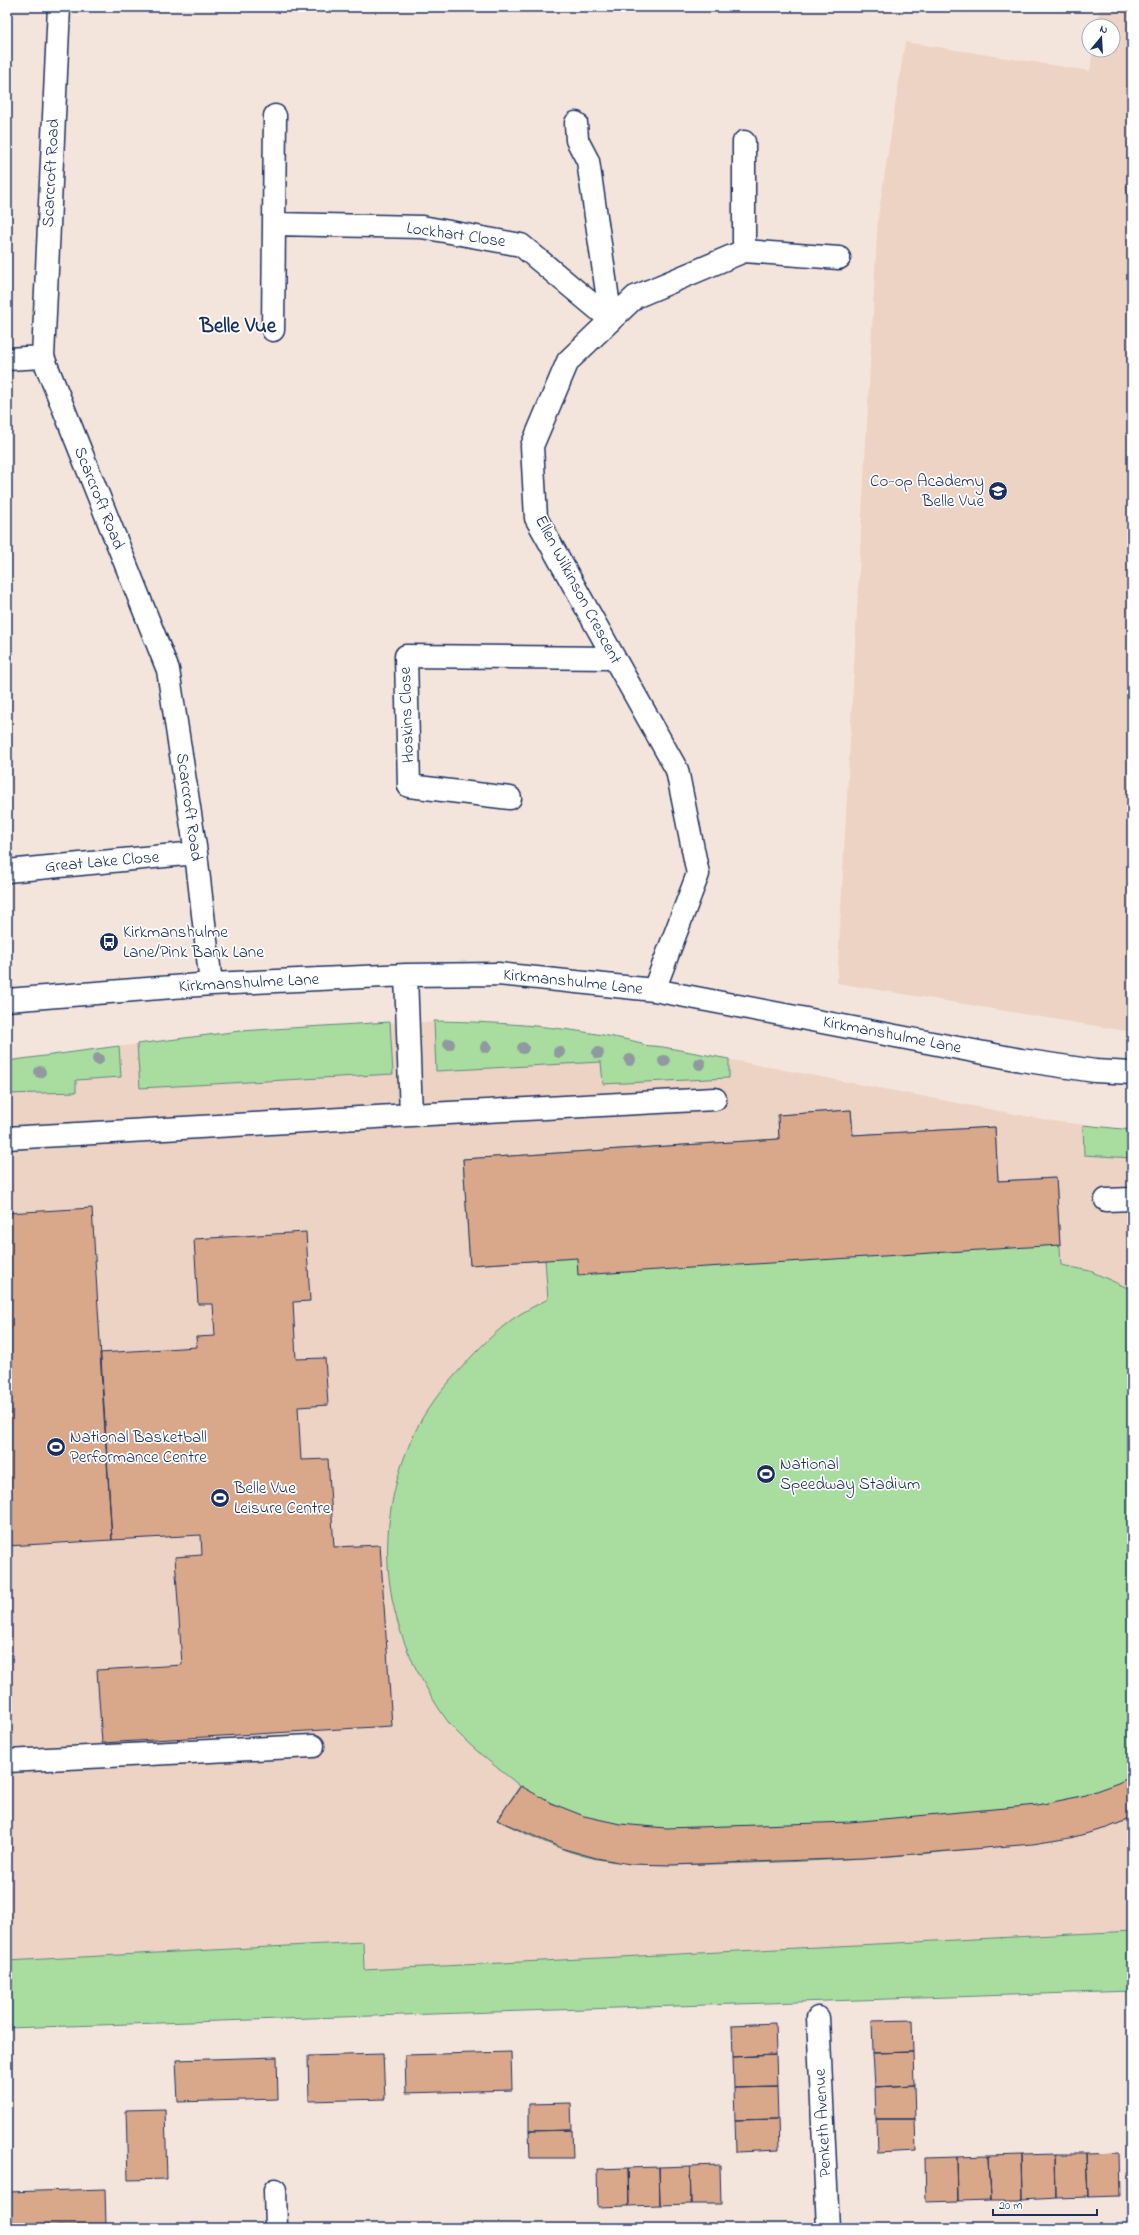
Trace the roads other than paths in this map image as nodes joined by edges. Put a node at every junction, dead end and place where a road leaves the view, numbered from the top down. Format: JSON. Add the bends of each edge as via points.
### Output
{"nodes":[{"id":1,"x":59,"y":7,"type":"edge"},
{"id":2,"x":275,"y":116,"type":"dead end"},
{"id":3,"x":576,"y":123,"type":"dead end"},
{"id":4,"x":744,"y":142,"type":"dead end"},
{"id":5,"x":274,"y":224,"type":"junction"},
{"id":6,"x":744,"y":251,"type":"junction"},
{"id":7,"x":839,"y":258,"type":"dead end"},
{"id":8,"x":611,"y":320,"type":"junction"},
{"id":9,"x":273,"y":330,"type":"dead end"},
{"id":10,"x":43,"y":357,"type":"junction"},
{"id":11,"x":7,"y":359,"type":"edge"},
{"id":12,"x":614,"y":658,"type":"junction"},
{"id":13,"x":510,"y":798,"type":"dead end"},
{"id":14,"x":196,"y":853,"type":"junction"},
{"id":15,"x":7,"y":871,"type":"edge"},
{"id":16,"x":406,"y":975,"type":"junction"},
{"id":17,"x":211,"y":984,"type":"junction"},
{"id":18,"x":654,"y":990,"type":"junction"},
{"id":19,"x":7,"y":1000,"type":"edge"},
{"id":20,"x":1132,"y":1074,"type":"edge"},
{"id":21,"x":715,"y":1098,"type":"dead end"},
{"id":22,"x":411,"y":1115,"type":"junction"},
{"id":23,"x":7,"y":1138,"type":"edge"},
{"id":24,"x":1132,"y":1199,"type":"edge"},
{"id":25,"x":1106,"y":1200,"type":"dead end"},
{"id":26,"x":313,"y":1746,"type":"dead end"},
{"id":27,"x":7,"y":1760,"type":"edge"},
{"id":28,"x":818,"y":2018,"type":"dead end"},
{"id":29,"x":275,"y":2190,"type":"dead end"},
{"id":30,"x":276,"y":2228,"type":"edge"},
{"id":31,"x":828,"y":2228,"type":"edge"}],
"edges":[{"from":1,"to":10,"type":"street","name":"Scarcroft Road"},
{"from":2,"to":5,"type":"street"},
{"from":3,"to":8,"type":"street","via":[[577,140],[588,161]]},
{"from":4,"to":6,"type":"street"},
{"from":5,"to":8,"type":"street","name":"Lockhart Close","via":[[422,227],[521,245]]},
{"from":5,"to":9,"type":"street"},
{"from":6,"to":7,"type":"street","name":"Ellen Wilkinson Crescent"},
{"from":6,"to":8,"type":"street","name":"Ellen Wilkinson Crescent","via":[[635,297]]},
{"from":8,"to":12,"type":"street","name":"Ellen Wilkinson Crescent","via":[[568,361],[532,446],[536,518]]},
{"from":10,"to":11,"type":"street"},
{"from":10,"to":14,"type":"street","name":"Scarcroft Road","via":[[168,670]]},
{"from":12,"to":13,"type":"street","name":"Hoskins Close","via":[[406,656],[409,786]]},
{"from":12,"to":18,"type":"street","name":"Ellen Wilkinson Crescent","via":[[677,770],[698,874]]},
{"from":14,"to":15,"type":"street","name":"Great Lake Close"},
{"from":14,"to":17,"type":"street","name":"Scarcroft Road"},
{"from":16,"to":17,"type":"street","name":"Kirkmanshulme Lane"},
{"from":16,"to":18,"type":"street","name":"Kirkmanshulme Lane","via":[[498,974]]},
{"from":16,"to":22,"type":"street"},
{"from":17,"to":19,"type":"street","name":"Kirkmanshulme Lane"},
{"from":18,"to":20,"type":"street","name":"Kirkmanshulme Lane","via":[[1021,1060],[1095,1072]]},
{"from":21,"to":22,"type":"street"},
{"from":22,"to":23,"type":"street"},
{"from":24,"to":25,"type":"street"},
{"from":26,"to":27,"type":"street"},
{"from":28,"to":31,"type":"street","name":"Penketh Avenue"},
{"from":29,"to":30,"type":"street"}]}
